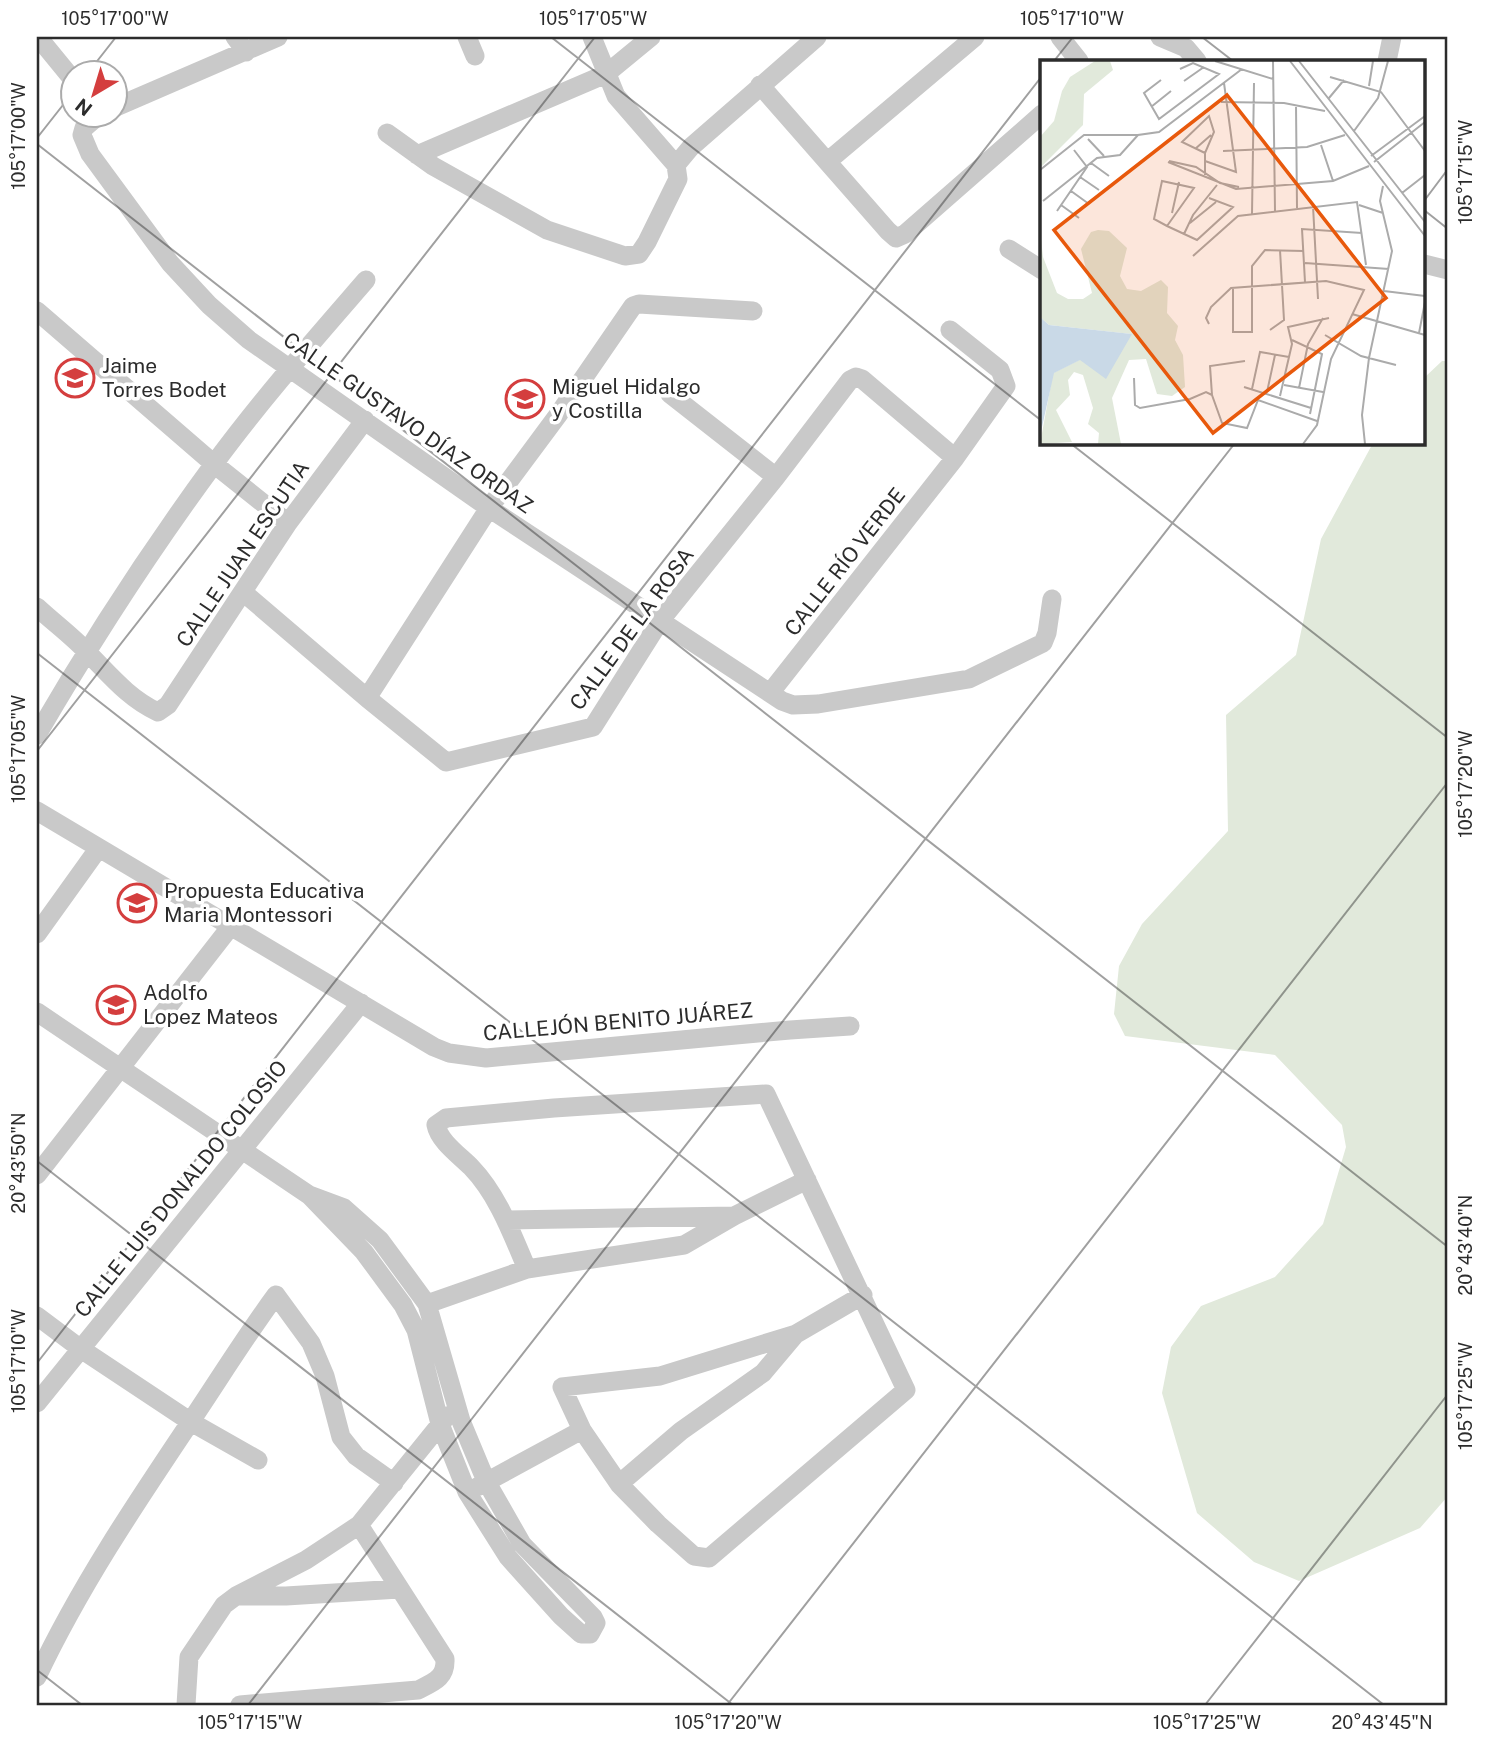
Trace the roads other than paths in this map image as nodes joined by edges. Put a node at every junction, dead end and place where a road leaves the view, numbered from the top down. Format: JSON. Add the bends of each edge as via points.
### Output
{"nodes":[{"id":1,"x":37,"y":37,"type":"edge"},
{"id":2,"x":278,"y":37,"type":"edge"},
{"id":3,"x":467,"y":37,"type":"edge"},
{"id":4,"x":592,"y":37,"type":"edge"},
{"id":5,"x":651,"y":37,"type":"edge"},
{"id":6,"x":817,"y":37,"type":"edge"},
{"id":7,"x":975,"y":37,"type":"edge"},
{"id":8,"x":1060,"y":37,"type":"edge"},
{"id":9,"x":1160,"y":37,"type":"edge"},
{"id":10,"x":1392,"y":37,"type":"edge"},
{"id":11,"x":241,"y":44,"type":"edge"},
{"id":12,"x":475,"y":56,"type":"dead end"},
{"id":13,"x":1078,"y":60,"type":"edge"},
{"id":14,"x":1196,"y":60,"type":"edge"},
{"id":15,"x":1387,"y":60,"type":"edge"},
{"id":16,"x":60,"y":64,"type":"edge"},
{"id":17,"x":606,"y":74,"type":"junction"},
{"id":18,"x":761,"y":85,"type":"junction"},
{"id":19,"x":130,"y":100,"type":"edge"},
{"id":20,"x":1040,"y":116,"type":"edge"},
{"id":21,"x":85,"y":130,"type":"edge"},
{"id":22,"x":387,"y":133,"type":"dead end"},
{"id":23,"x":417,"y":155,"type":"junction"},
{"id":24,"x":828,"y":161,"type":"junction"},
{"id":25,"x":676,"y":164,"type":"junction"},
{"id":26,"x":1009,"y":250,"type":"dead end"},
{"id":27,"x":1426,"y":264,"type":"edge"},
{"id":28,"x":1040,"y":269,"type":"edge"},
{"id":29,"x":1448,"y":270,"type":"edge"},
{"id":30,"x":366,"y":280,"type":"dead end"},
{"id":31,"x":37,"y":311,"type":"edge"},
{"id":32,"x":752,"y":311,"type":"dead end"},
{"id":33,"x":950,"y":330,"type":"dead end"},
{"id":34,"x":289,"y":370,"type":"junction"},
{"id":35,"x":670,"y":394,"type":"dead end"},
{"id":36,"x":365,"y":420,"type":"junction"},
{"id":37,"x":955,"y":458,"type":"junction"},
{"id":38,"x":214,"y":464,"type":"junction"},
{"id":39,"x":776,"y":477,"type":"junction"},
{"id":40,"x":489,"y":508,"type":"junction"},
{"id":41,"x":288,"y":523,"type":"junction"},
{"id":42,"x":243,"y":592,"type":"junction"},
{"id":43,"x":1052,"y":599,"type":"dead end"},
{"id":44,"x":37,"y":607,"type":"edge"},
{"id":45,"x":660,"y":621,"type":"junction"},
{"id":46,"x":86,"y":650,"type":"junction"},
{"id":47,"x":770,"y":693,"type":"junction"},
{"id":48,"x":367,"y":698,"type":"junction"},
{"id":49,"x":37,"y":735,"type":"edge"},
{"id":50,"x":37,"y":811,"type":"edge"},
{"id":51,"x":98,"y":849,"type":"junction"},
{"id":52,"x":230,"y":926,"type":"junction"},
{"id":53,"x":37,"y":934,"type":"edge"},
{"id":54,"x":360,"y":1003,"type":"junction"},
{"id":55,"x":37,"y":1012,"type":"edge"},
{"id":56,"x":850,"y":1026,"type":"dead end"},
{"id":57,"x":122,"y":1067,"type":"junction"},
{"id":58,"x":243,"y":1149,"type":"junction"},
{"id":59,"x":37,"y":1175,"type":"edge"},
{"id":60,"x":807,"y":1180,"type":"junction"},
{"id":61,"x":310,"y":1195,"type":"junction"},
{"id":62,"x":734,"y":1216,"type":"junction"},
{"id":63,"x":506,"y":1220,"type":"junction"},
{"id":64,"x":527,"y":1269,"type":"junction"},
{"id":65,"x":863,"y":1295,"type":"junction"},
{"id":66,"x":427,"y":1304,"type":"junction"},
{"id":67,"x":37,"y":1316,"type":"edge"},
{"id":68,"x":796,"y":1334,"type":"junction"},
{"id":69,"x":81,"y":1349,"type":"junction"},
{"id":70,"x":37,"y":1402,"type":"edge"},
{"id":71,"x":457,"y":1405,"type":"junction"},
{"id":72,"x":191,"y":1422,"type":"junction"},
{"id":73,"x":440,"y":1424,"type":"junction"},
{"id":74,"x":582,"y":1430,"type":"junction"},
{"id":75,"x":258,"y":1460,"type":"dead end"},
{"id":76,"x":486,"y":1481,"type":"junction"},
{"id":77,"x":394,"y":1483,"type":"junction"},
{"id":78,"x":619,"y":1484,"type":"junction"},
{"id":79,"x":467,"y":1492,"type":"junction"},
{"id":80,"x":359,"y":1525,"type":"junction"},
{"id":81,"x":398,"y":1589,"type":"junction"},
{"id":82,"x":236,"y":1596,"type":"junction"},
{"id":83,"x":37,"y":1677,"type":"edge"},
{"id":84,"x":186,"y":1705,"type":"edge"},
{"id":85,"x":240,"y":1705,"type":"edge"}],
"edges":[{"from":1,"to":16,"type":"street"},
{"from":2,"to":11,"type":"street"},
{"from":3,"to":12,"type":"street"},
{"from":4,"to":17,"type":"street"},
{"from":5,"to":17,"type":"street"},
{"from":6,"to":18,"type":"street"},
{"from":7,"to":24,"type":"street"},
{"from":8,"to":13,"type":"street"},
{"from":9,"to":14,"type":"street","via":[[1186,48]]},
{"from":10,"to":15,"type":"street"},
{"from":11,"to":19,"type":"street"},
{"from":17,"to":23,"type":"street"},
{"from":17,"to":25,"type":"street","via":[[616,96]]},
{"from":18,"to":24,"type":"street"},
{"from":18,"to":25,"type":"street"},
{"from":20,"to":24,"type":"street","via":[[896,238]]},
{"from":21,"to":34,"type":"street","name":"CALLE GUSTAVO DÍAZ ORDAZ","via":[[82,135],[90,154],[170,263],[209,305]]},
{"from":22,"to":23,"type":"street"},
{"from":23,"to":25,"type":"street","via":[[547,230],[625,256],[639,254],[648,242],[678,179]]},
{"from":26,"to":28,"type":"street"},
{"from":27,"to":29,"type":"street"},
{"from":30,"to":34,"type":"street"},
{"from":31,"to":38,"type":"street"},
{"from":32,"to":40,"type":"street","via":[[633,306]]},
{"from":33,"to":37,"type":"street","name":"CALLE RÍO VERDE","via":[[1000,370],[1006,386]]},
{"from":34,"to":36,"type":"street","name":"CALLE GUSTAVO DÍAZ ORDAZ"},
{"from":34,"to":38,"type":"street"},
{"from":35,"to":39,"type":"street"},
{"from":36,"to":40,"type":"street","name":"CALLE GUSTAVO DÍAZ ORDAZ"},
{"from":36,"to":41,"type":"street","name":"CALLE JUAN ESCUTIA"},
{"from":37,"to":39,"type":"street","name":"CALLE DE LA ROSA","via":[[856,377]]},
{"from":37,"to":47,"type":"street","name":"CALLE RÍO VERDE"},
{"from":38,"to":41,"type":"street"},
{"from":38,"to":46,"type":"street"},
{"from":39,"to":45,"type":"street","name":"CALLE DE LA ROSA"},
{"from":40,"to":45,"type":"street","name":"CALLE GUSTAVO DÍAZ ORDAZ"},
{"from":40,"to":48,"type":"street"},
{"from":41,"to":42,"type":"street","name":"CALLE JUAN ESCUTIA"},
{"from":42,"to":46,"type":"street","name":"CALLE JUAN ESCUTIA","via":[[159,712],[114,682]]},
{"from":42,"to":48,"type":"street"},
{"from":43,"to":47,"type":"street","name":"CALLE GUSTAVO DÍAZ ORDAZ","via":[[1043,643],[969,679],[818,704],[793,705]]},
{"from":44,"to":46,"type":"street"},
{"from":45,"to":47,"type":"street","name":"CALLE GUSTAVO DÍAZ ORDAZ"},
{"from":45,"to":48,"type":"street","name":"CALLE DE LA ROSA","via":[[593,727],[446,762]]},
{"from":46,"to":49,"type":"street"},
{"from":50,"to":51,"type":"street","name":"CALLEJÓN BENITO JUÁREZ"},
{"from":51,"to":52,"type":"street","name":"CALLEJÓN BENITO JUÁREZ"},
{"from":51,"to":53,"type":"street"},
{"from":52,"to":54,"type":"street","name":"CALLEJÓN BENITO JUÁREZ"},
{"from":52,"to":57,"type":"street"},
{"from":54,"to":56,"type":"street","name":"CALLEJÓN BENITO JUÁREZ","via":[[434,1047],[486,1058]]},
{"from":54,"to":58,"type":"street","name":"CALLE LUIS DONALDO COLOSIO"},
{"from":55,"to":57,"type":"street"},
{"from":57,"to":58,"type":"street"},
{"from":57,"to":59,"type":"street"},
{"from":58,"to":61,"type":"street"},
{"from":58,"to":69,"type":"street","name":"CALLE LUIS DONALDO COLOSIO"},
{"from":60,"to":62,"type":"street"},
{"from":60,"to":63,"type":"street","via":[[766,1094],[439,1121],[437,1131],[475,1172]]},
{"from":60,"to":65,"type":"street"},
{"from":61,"to":66,"type":"street","via":[[344,1208],[380,1240]]},
{"from":61,"to":73,"type":"street","via":[[363,1252],[403,1305],[426,1362]]},
{"from":62,"to":63,"type":"street"},
{"from":62,"to":64,"type":"street","via":[[684,1245]]},
{"from":63,"to":64,"type":"street"},
{"from":64,"to":66,"type":"street"},
{"from":65,"to":68,"type":"street"},
{"from":65,"to":78,"type":"street","via":[[906,1390],[709,1558],[694,1556]]},
{"from":66,"to":71,"type":"street"},
{"from":67,"to":69,"type":"street"},
{"from":68,"to":74,"type":"street","via":[[660,1376],[562,1387]]},
{"from":68,"to":78,"type":"street","via":[[762,1373],[681,1431]]},
{"from":69,"to":70,"type":"street","name":"CALLE LUIS DONALDO COLOSIO"},
{"from":69,"to":72,"type":"street"},
{"from":71,"to":73,"type":"street"},
{"from":71,"to":76,"type":"street"},
{"from":72,"to":75,"type":"street"},
{"from":72,"to":77,"type":"street","via":[[276,1295],[311,1343],[341,1437],[356,1456]]},
{"from":72,"to":83,"type":"street","via":[[75,1600]]},
{"from":73,"to":77,"type":"street"},
{"from":73,"to":79,"type":"street"},
{"from":74,"to":76,"type":"street"},
{"from":74,"to":78,"type":"street"},
{"from":76,"to":79,"type":"street"},
{"from":76,"to":79,"type":"street","via":[[522,1544],[593,1617],[596,1623],[590,1634],[581,1634],[561,1616],[508,1557]]},
{"from":77,"to":80,"type":"street"},
{"from":80,"to":81,"type":"street"},
{"from":80,"to":82,"type":"street","via":[[306,1560]]},
{"from":81,"to":82,"type":"street"},
{"from":81,"to":85,"type":"street","via":[[445,1659],[439,1680],[418,1689]]},
{"from":82,"to":84,"type":"street","via":[[224,1605],[189,1657]]}]}
